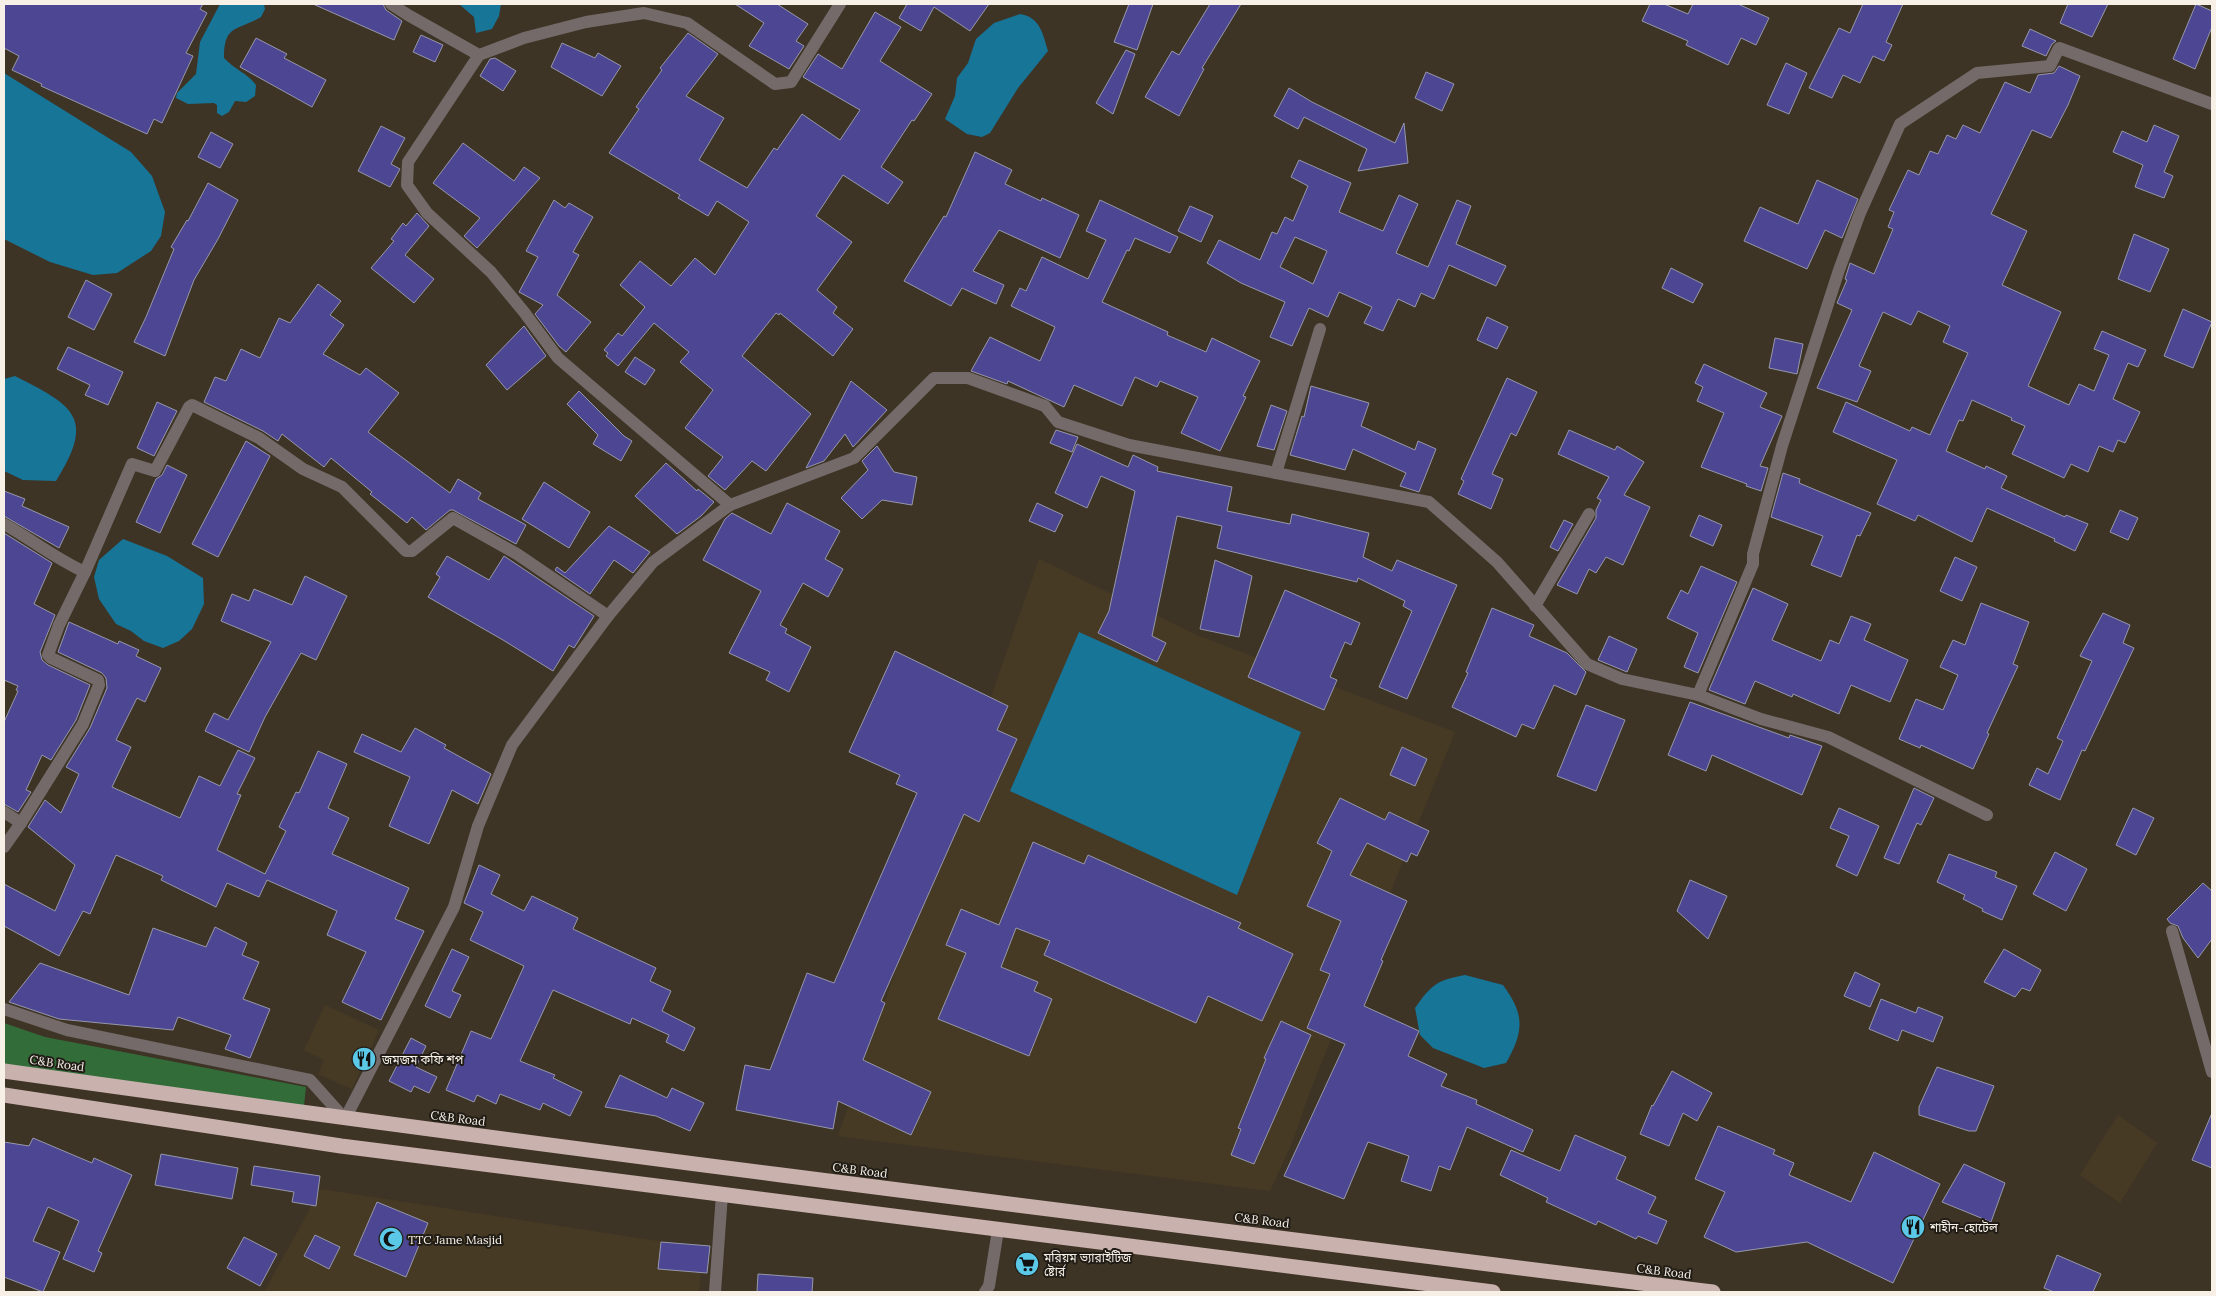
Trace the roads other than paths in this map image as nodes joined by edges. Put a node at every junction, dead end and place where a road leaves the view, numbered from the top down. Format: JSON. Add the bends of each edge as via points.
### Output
{"nodes":[{"id":1,"x":391,"y":4,"type":"edge"},
{"id":2,"x":840,"y":4,"type":"edge"},
{"id":3,"x":480,"y":55,"type":"junction"},
{"id":4,"x":2212,"y":104,"type":"edge"},
{"id":5,"x":1320,"y":329,"type":"dead end"},
{"id":6,"x":1276,"y":473,"type":"junction"},
{"id":7,"x":730,"y":505,"type":"junction"},
{"id":8,"x":1589,"y":514,"type":"dead end"},
{"id":9,"x":4,"y":524,"type":"edge"},
{"id":10,"x":85,"y":572,"type":"junction"},
{"id":11,"x":1536,"y":606,"type":"junction"},
{"id":12,"x":608,"y":616,"type":"junction"},
{"id":13,"x":1698,"y":695,"type":"junction"},
{"id":14,"x":4,"y":812,"type":"edge"},
{"id":15,"x":1987,"y":815,"type":"dead end"},
{"id":16,"x":21,"y":823,"type":"junction"},
{"id":17,"x":4,"y":846,"type":"edge"},
{"id":18,"x":2172,"y":931,"type":"dead end"},
{"id":19,"x":4,"y":1009,"type":"edge"},
{"id":20,"x":4,"y":1071,"type":"edge"},
{"id":21,"x":2212,"y":1072,"type":"edge"},
{"id":22,"x":4,"y":1095,"type":"edge"},
{"id":23,"x":345,"y":1119,"type":"junction"},
{"id":24,"x":722,"y":1194,"type":"junction"},
{"id":25,"x":998,"y":1230,"type":"junction"},
{"id":26,"x":715,"y":1292,"type":"edge"},
{"id":27,"x":985,"y":1292,"type":"edge"},
{"id":28,"x":1493,"y":1292,"type":"edge"},
{"id":29,"x":1713,"y":1292,"type":"edge"}],
"edges":[{"from":1,"to":3,"type":"street"},
{"from":2,"to":3,"type":"street","via":[[792,82],[775,84],[687,24],[644,13],[524,38]]},
{"from":3,"to":7,"type":"street","via":[[408,162],[407,185],[427,213],[490,272],[558,358]]},
{"from":4,"to":13,"type":"street","via":[[2059,48],[2050,66],[1977,73],[1900,124],[1838,270],[1782,446],[1753,564]]},
{"from":5,"to":6,"type":"street"},
{"from":6,"to":7,"type":"street","via":[[1129,445],[1058,422],[1045,406],[968,378],[934,378],[854,458]]},
{"from":6,"to":11,"type":"street","via":[[1429,502],[1497,562]]},
{"from":7,"to":12,"type":"street","via":[[653,562]]},
{"from":8,"to":11,"type":"street"},
{"from":9,"to":10,"type":"street"},
{"from":10,"to":12,"type":"street","via":[[132,464],[155,471],[192,405],[259,438],[303,469],[342,487],[406,551],[412,551],[453,518],[517,554]]},
{"from":10,"to":16,"type":"street","via":[[48,655],[98,680],[99,685],[83,724]]},
{"from":11,"to":13,"type":"street","via":[[1587,664],[1622,679]]},
{"from":12,"to":23,"type":"street","via":[[512,745],[478,826],[454,907]]},
{"from":13,"to":15,"type":"street","via":[[1761,719],[1828,737]]},
{"from":14,"to":16,"type":"street"},
{"from":16,"to":17,"type":"street"},
{"from":18,"to":21,"type":"street"},
{"from":19,"to":23,"type":"street","via":[[67,1030],[310,1080]]},
{"from":20,"to":23,"type":"highway","name":"C&B Road"},
{"from":22,"to":24,"type":"highway","via":[[341,1146]]},
{"from":23,"to":29,"type":"highway","name":"C&B Road"},
{"from":24,"to":25,"type":"highway"},
{"from":24,"to":26,"type":"street"},
{"from":25,"to":27,"type":"street","via":[[989,1286]]},
{"from":25,"to":28,"type":"highway"}]}
